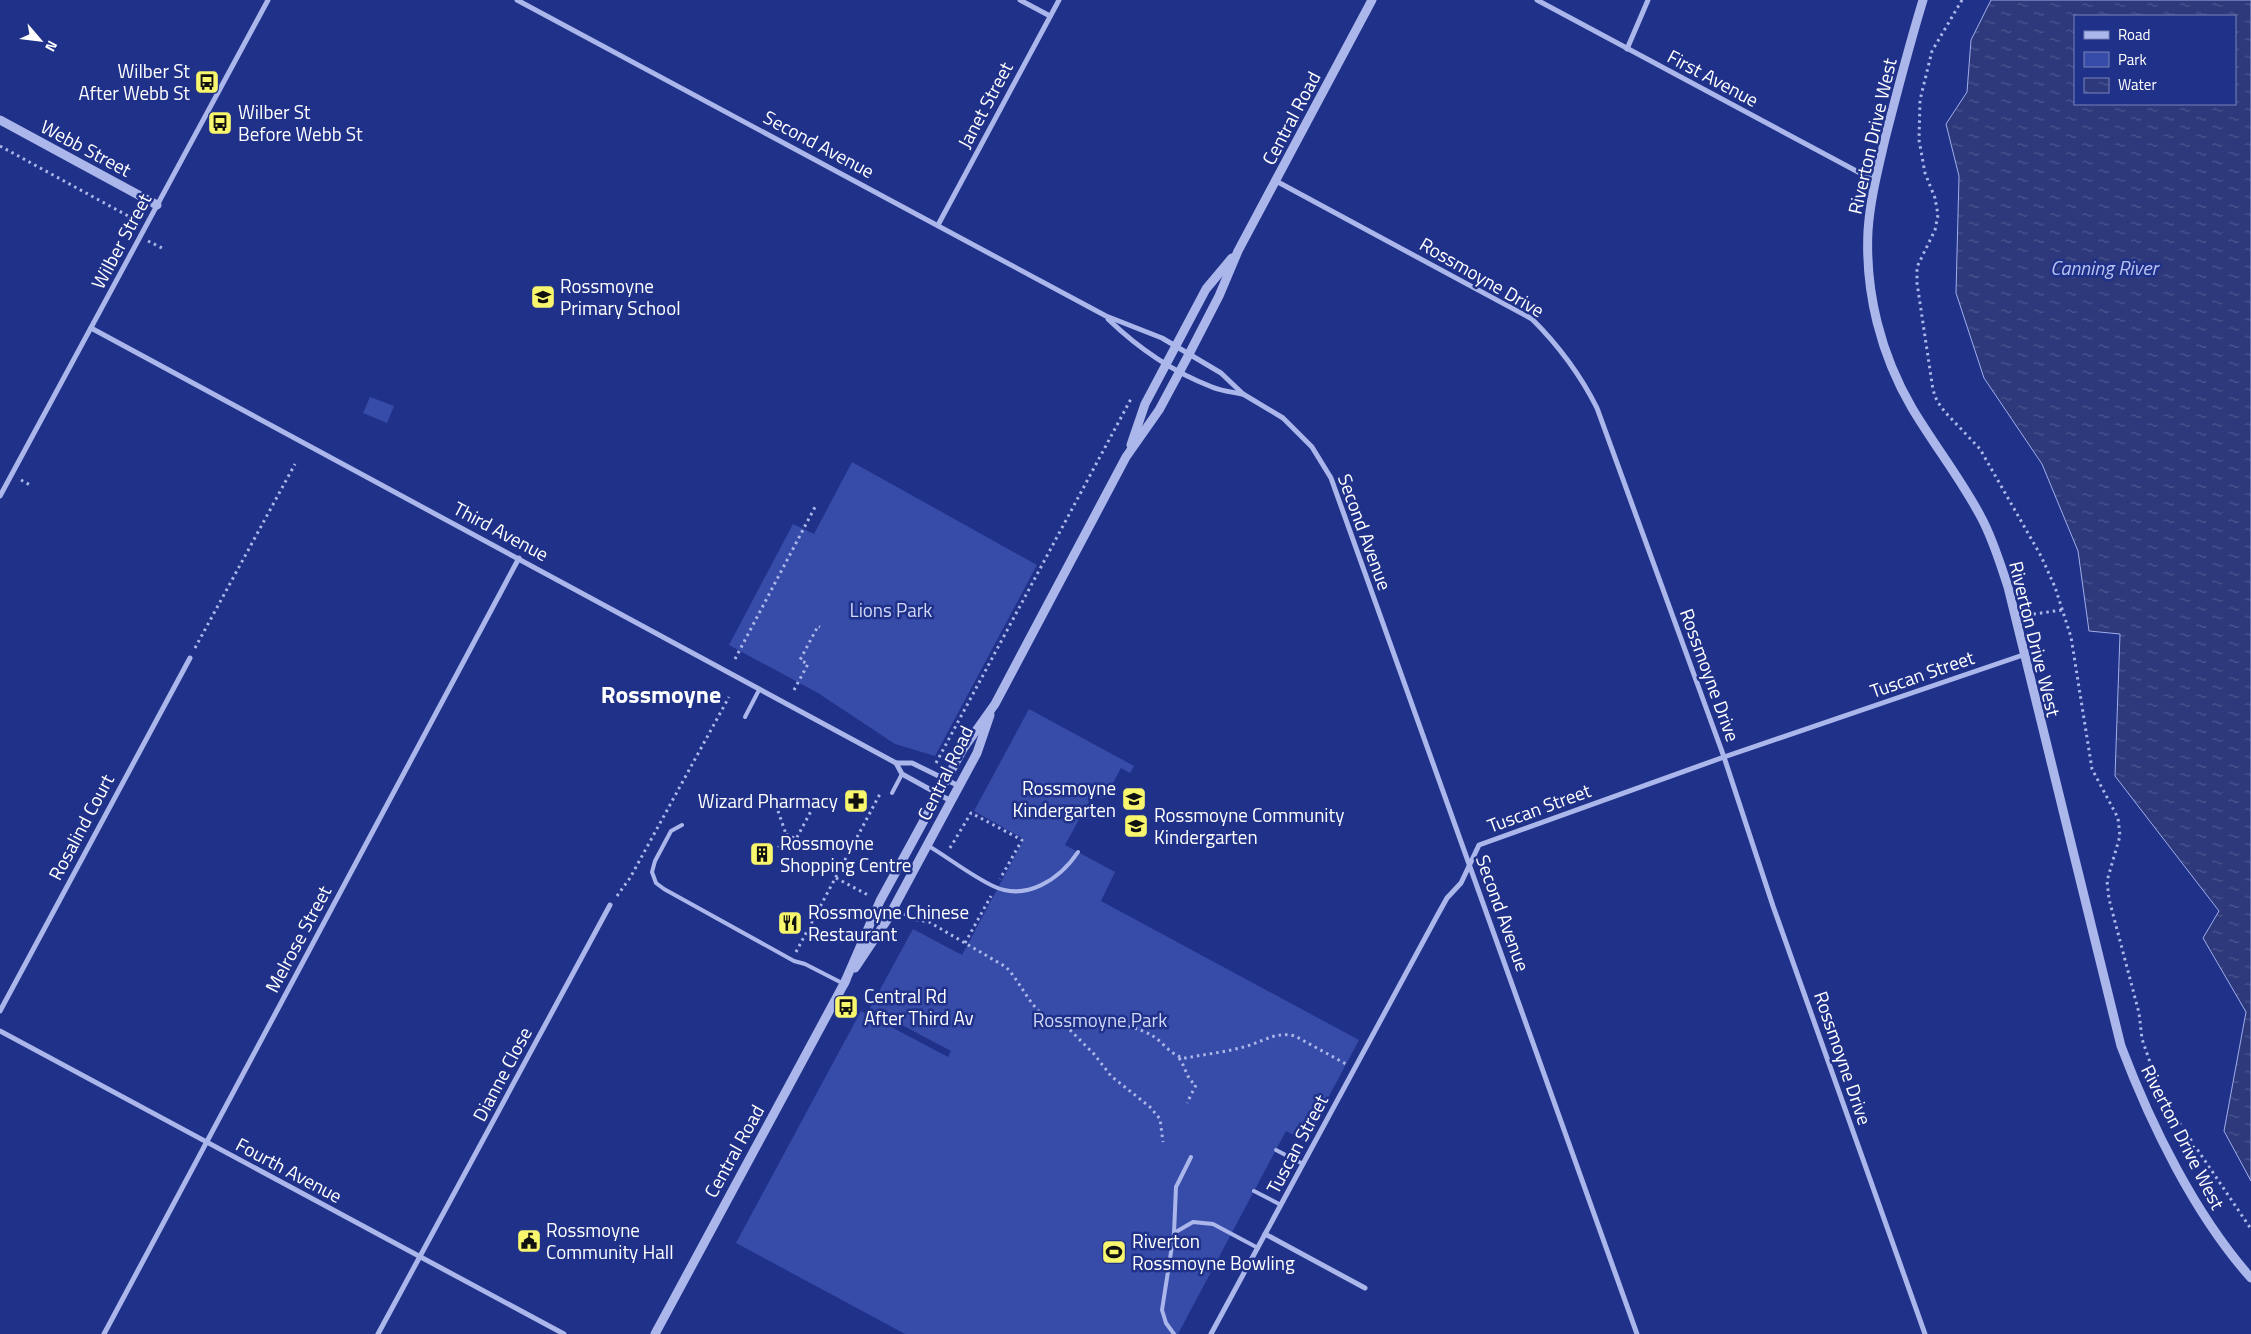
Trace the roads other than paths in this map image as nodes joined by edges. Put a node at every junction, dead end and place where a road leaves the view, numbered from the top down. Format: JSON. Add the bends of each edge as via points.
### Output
{"nodes":[{"id":1,"x":268,"y":0,"type":"edge"},
{"id":2,"x":517,"y":0,"type":"edge"},
{"id":3,"x":1020,"y":0,"type":"edge"},
{"id":4,"x":1059,"y":0,"type":"edge"},
{"id":5,"x":1372,"y":0,"type":"edge"},
{"id":6,"x":1538,"y":0,"type":"edge"},
{"id":7,"x":1648,"y":0,"type":"edge"},
{"id":8,"x":1923,"y":0,"type":"edge"},
{"id":9,"x":1050,"y":16,"type":"junction"},
{"id":10,"x":1627,"y":48,"type":"junction"},
{"id":11,"x":0,"y":120,"type":"edge"},
{"id":12,"x":1276,"y":181,"type":"junction"},
{"id":13,"x":1875,"y":181,"type":"junction"},
{"id":14,"x":157,"y":205,"type":"junction"},
{"id":15,"x":938,"y":225,"type":"junction"},
{"id":16,"x":1238,"y":251,"type":"junction"},
{"id":17,"x":1106,"y":316,"type":"junction"},
{"id":18,"x":91,"y":328,"type":"junction"},
{"id":19,"x":1176,"y":346,"type":"junction"},
{"id":20,"x":1189,"y":354,"type":"junction"},
{"id":21,"x":1166,"y":363,"type":"junction"},
{"id":22,"x":1180,"y":371,"type":"junction"},
{"id":23,"x":1243,"y":394,"type":"junction"},
{"id":24,"x":1126,"y":457,"type":"junction"},
{"id":25,"x":0,"y":496,"type":"edge"},
{"id":26,"x":519,"y":558,"type":"junction"},
{"id":27,"x":2023,"y":655,"type":"junction"},
{"id":28,"x":190,"y":658,"type":"road end"},
{"id":29,"x":759,"y":690,"type":"junction"},
{"id":30,"x":995,"y":704,"type":"junction"},
{"id":31,"x":745,"y":717,"type":"dead end"},
{"id":32,"x":1724,"y":757,"type":"junction"},
{"id":33,"x":896,"y":763,"type":"junction"},
{"id":34,"x":902,"y":774,"type":"junction"},
{"id":35,"x":945,"y":780,"type":"junction"},
{"id":36,"x":959,"y":786,"type":"junction"},
{"id":37,"x":892,"y":793,"type":"dead end"},
{"id":38,"x":938,"y":794,"type":"junction"},
{"id":39,"x":951,"y":801,"type":"junction"},
{"id":40,"x":682,"y":825,"type":"dead end"},
{"id":41,"x":927,"y":845,"type":"junction"},
{"id":42,"x":1078,"y":852,"type":"dead end"},
{"id":43,"x":1470,"y":865,"type":"junction"},
{"id":44,"x":610,"y":905,"type":"road end"},
{"id":45,"x":844,"y":984,"type":"junction"},
{"id":46,"x":0,"y":1011,"type":"edge"},
{"id":47,"x":0,"y":1032,"type":"edge"},
{"id":48,"x":206,"y":1142,"type":"junction"},
{"id":49,"x":1276,"y":1150,"type":"dead end"},
{"id":50,"x":1191,"y":1157,"type":"dead end"},
{"id":51,"x":1303,"y":1164,"type":"junction"},
{"id":52,"x":1254,"y":1191,"type":"dead end"},
{"id":53,"x":1281,"y":1205,"type":"junction"},
{"id":54,"x":1174,"y":1233,"type":"junction"},
{"id":55,"x":1265,"y":1234,"type":"junction"},
{"id":56,"x":1258,"y":1248,"type":"junction"},
{"id":57,"x":420,"y":1257,"type":"junction"},
{"id":58,"x":2251,"y":1278,"type":"edge"},
{"id":59,"x":1365,"y":1288,"type":"dead end"},
{"id":60,"x":104,"y":1334,"type":"edge"},
{"id":61,"x":378,"y":1334,"type":"edge"},
{"id":62,"x":564,"y":1334,"type":"edge"},
{"id":63,"x":655,"y":1334,"type":"edge"},
{"id":64,"x":1174,"y":1334,"type":"edge"},
{"id":65,"x":1211,"y":1334,"type":"edge"},
{"id":66,"x":1637,"y":1334,"type":"edge"},
{"id":67,"x":1924,"y":1334,"type":"edge"}],
"edges":[{"from":1,"to":14,"type":"street","name":"Wilber Street"},
{"from":2,"to":15,"type":"street","name":"Second Avenue"},
{"from":3,"to":9,"type":"street"},
{"from":4,"to":9,"type":"street","name":"Janet Street"},
{"from":5,"to":12,"type":"street","name":"Central Road"},
{"from":6,"to":10,"type":"street","name":"First Avenue"},
{"from":7,"to":10,"type":"street"},
{"from":8,"to":13,"type":"street","name":"Riverton Drive West","via":[[1898,84]]},
{"from":9,"to":15,"type":"street","name":"Janet Street"},
{"from":10,"to":13,"type":"street","name":"First Avenue"},
{"from":11,"to":14,"type":"street","name":"Webb Street"},
{"from":12,"to":16,"type":"street","name":"Central Road"},
{"from":12,"to":32,"type":"street","name":"Rossmoyne Drive","via":[[1532,319],[1557,345],[1584,382],[1597,408]]},
{"from":13,"to":27,"type":"street","name":"Riverton Drive West","via":[[1868,230],[1868,262],[1880,337],[1912,408],[1982,518],[1995,549]]},
{"from":14,"to":18,"type":"street","name":"Wilber Street"},
{"from":15,"to":17,"type":"street","name":"Second Avenue"},
{"from":16,"to":19,"type":"street","name":"Central Road","via":[[1206,289]]},
{"from":16,"to":20,"type":"street","name":"Central Road"},
{"from":17,"to":19,"type":"street","name":"Second Avenue"},
{"from":17,"to":21,"type":"street","name":"Second Avenue","via":[[1132,342]]},
{"from":18,"to":25,"type":"street","name":"Wilber Street"},
{"from":18,"to":26,"type":"street","name":"Third Avenue"},
{"from":19,"to":20,"type":"street","name":"Second Avenue"},
{"from":19,"to":21,"type":"street","name":"Central Road"},
{"from":20,"to":22,"type":"street","name":"Central Road"},
{"from":20,"to":23,"type":"street","name":"Second Avenue","via":[[1221,373]]},
{"from":21,"to":22,"type":"street","name":"Second Avenue"},
{"from":21,"to":24,"type":"street","name":"Central Road","via":[[1145,404]]},
{"from":22,"to":23,"type":"street","name":"Second Avenue","via":[[1213,388]]},
{"from":22,"to":24,"type":"street","name":"Central Road","via":[[1159,410]]},
{"from":23,"to":43,"type":"street","name":"Second Avenue","via":[[1284,418],[1312,447],[1331,478]]},
{"from":24,"to":30,"type":"street","name":"Central Road"},
{"from":26,"to":29,"type":"street","name":"Third Avenue"},
{"from":26,"to":48,"type":"street","name":"Melrose Street"},
{"from":27,"to":32,"type":"street","name":"Tuscan Street"},
{"from":27,"to":58,"type":"street","name":"Riverton Drive West","via":[[2121,1046],[2140,1096],[2207,1220]]},
{"from":28,"to":46,"type":"street","name":"Rosalind Court"},
{"from":29,"to":31,"type":"lane"},
{"from":29,"to":33,"type":"street","name":"Third Avenue"},
{"from":30,"to":35,"type":"street","name":"Central Road"},
{"from":30,"to":36,"type":"street","name":"Central Road","via":[[977,753]]},
{"from":32,"to":43,"type":"street","name":"Tuscan Street","via":[[1479,845]]},
{"from":32,"to":67,"type":"street","name":"Rossmoyne Drive","via":[[1773,906]]},
{"from":33,"to":34,"type":"street"},
{"from":33,"to":35,"type":"street","name":"Third Avenue","via":[[912,763]]},
{"from":34,"to":37,"type":"lane"},
{"from":34,"to":38,"type":"street"},
{"from":35,"to":36,"type":"street","name":"Third Avenue"},
{"from":35,"to":38,"type":"street","name":"Central Road"},
{"from":36,"to":39,"type":"street","name":"Central Road"},
{"from":38,"to":39,"type":"street"},
{"from":38,"to":45,"type":"street","name":"Central Road","via":[[874,913]]},
{"from":39,"to":41,"type":"street","name":"Central Road"},
{"from":40,"to":45,"type":"lane","via":[[671,831],[655,861],[652,872],[656,883],[794,962]]},
{"from":41,"to":42,"type":"lane","via":[[996,887],[1018,892],[1051,880],[1068,868]]},
{"from":41,"to":45,"type":"street","name":"Central Road","via":[[887,920]]},
{"from":43,"to":51,"type":"street","name":"Tuscan Street","via":[[1461,884],[1447,898]]},
{"from":43,"to":66,"type":"street","name":"Second Avenue"},
{"from":44,"to":57,"type":"street","name":"Dianne Close"},
{"from":45,"to":63,"type":"street","name":"Central Road"},
{"from":47,"to":48,"type":"street","name":"Fourth Avenue"},
{"from":48,"to":57,"type":"street","name":"Fourth Avenue"},
{"from":48,"to":60,"type":"street","name":"Melrose Street"},
{"from":49,"to":51,"type":"lane"},
{"from":50,"to":54,"type":"lane","via":[[1176,1187]]},
{"from":51,"to":53,"type":"street","name":"Tuscan Street"},
{"from":52,"to":53,"type":"lane"},
{"from":53,"to":55,"type":"street","name":"Tuscan Street"},
{"from":54,"to":56,"type":"lane","via":[[1192,1222],[1213,1224]]},
{"from":54,"to":64,"type":"lane","via":[[1162,1310]]},
{"from":55,"to":56,"type":"street","name":"Tuscan Street"},
{"from":55,"to":59,"type":"street"},
{"from":56,"to":65,"type":"street","name":"Tuscan Street"},
{"from":57,"to":61,"type":"street","name":"Dianne Close"},
{"from":57,"to":62,"type":"street","name":"Fourth Avenue"}]}
